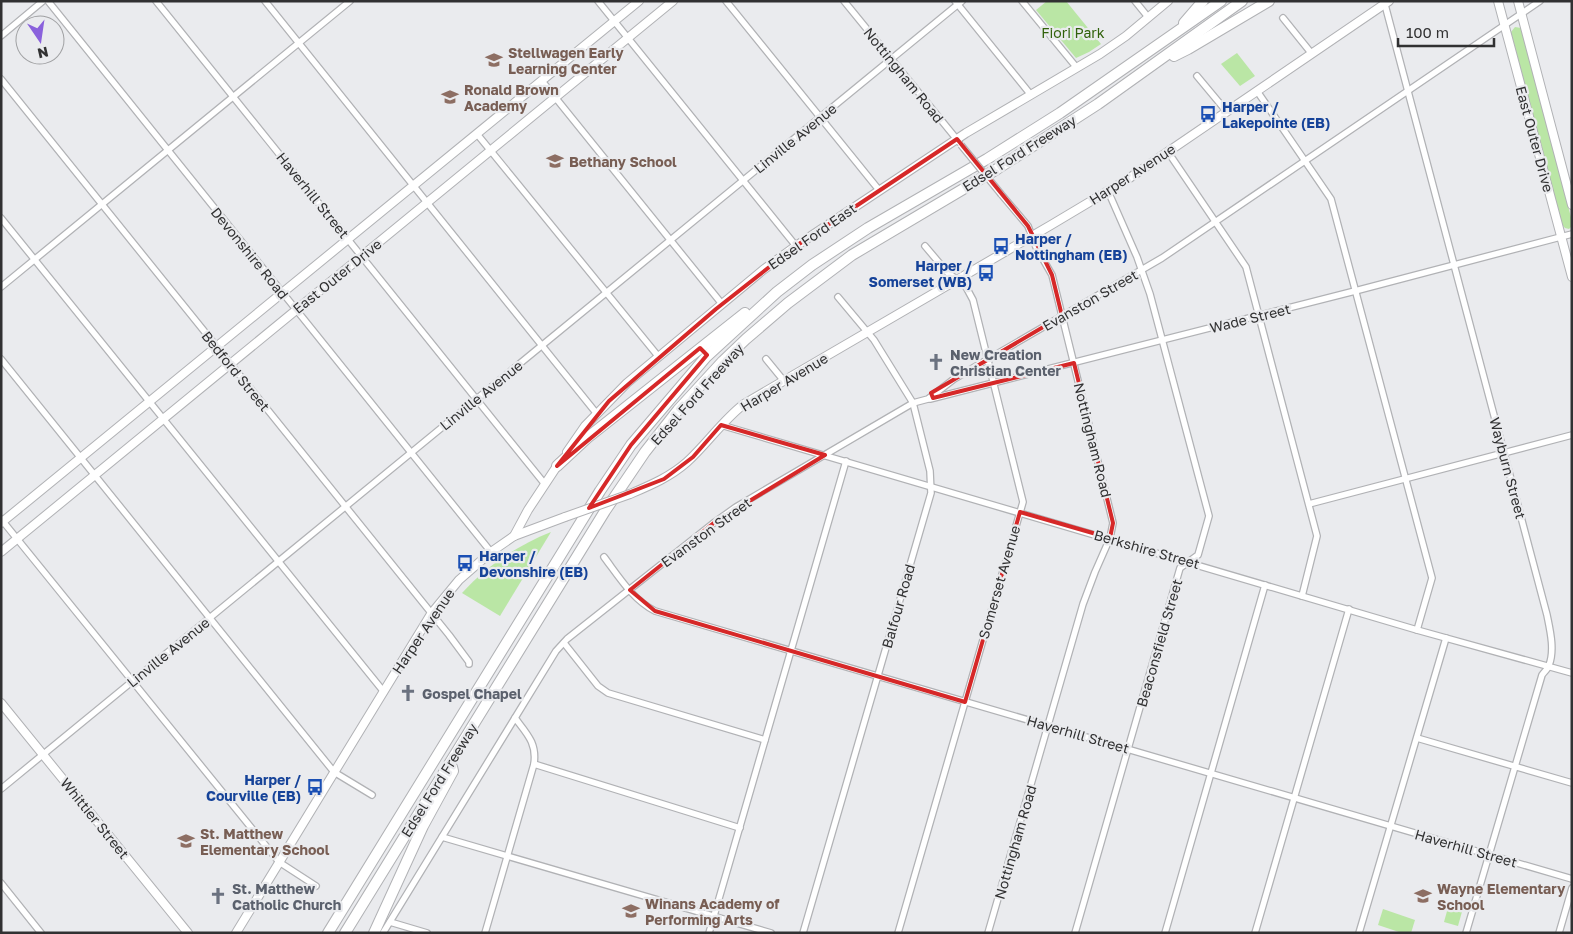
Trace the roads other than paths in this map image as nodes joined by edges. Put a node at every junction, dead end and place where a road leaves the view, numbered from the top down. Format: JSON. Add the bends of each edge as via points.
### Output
{"nodes":[{"id":1,"x":43,"y":1,"type":"edge"},
{"id":2,"x":48,"y":1,"type":"edge"},
{"id":3,"x":156,"y":1,"type":"edge"},
{"id":4,"x":265,"y":1,"type":"edge"},
{"id":5,"x":350,"y":1,"type":"edge"},
{"id":6,"x":598,"y":1,"type":"edge"},
{"id":7,"x":638,"y":1,"type":"edge"},
{"id":8,"x":673,"y":1,"type":"edge"},
{"id":9,"x":726,"y":1,"type":"edge"},
{"id":10,"x":844,"y":1,"type":"edge"},
{"id":11,"x":1022,"y":1,"type":"edge"},
{"id":12,"x":1135,"y":1,"type":"edge"},
{"id":13,"x":1168,"y":1,"type":"edge"},
{"id":14,"x":1203,"y":1,"type":"edge"},
{"id":15,"x":1221,"y":1,"type":"edge"},
{"id":16,"x":1242,"y":1,"type":"edge"},
{"id":17,"x":1269,"y":1,"type":"edge"},
{"id":18,"x":1498,"y":1,"type":"edge"},
{"id":19,"x":1518,"y":1,"type":"edge"},
{"id":20,"x":1540,"y":1,"type":"edge"},
{"id":21,"x":958,"y":2,"type":"edge"},
{"id":22,"x":1386,"y":2,"type":"edge"},
{"id":23,"x":1522,"y":14,"type":"junction"},
{"id":24,"x":1148,"y":17,"type":"junction"},
{"id":25,"x":1283,"y":18,"type":"dead end"},
{"id":26,"x":614,"y":21,"type":"junction"},
{"id":27,"x":1504,"y":26,"type":"junction"},
{"id":28,"x":1176,"y":33,"type":"junction"},
{"id":29,"x":1,"y":36,"type":"edge"},
{"id":30,"x":628,"y":38,"type":"junction"},
{"id":31,"x":298,"y":43,"type":"junction"},
{"id":32,"x":1312,"y":54,"type":"junction"},
{"id":33,"x":891,"y":59,"type":"junction"},
{"id":34,"x":1077,"y":68,"type":"junction"},
{"id":35,"x":1150,"y":68,"type":"junction"},
{"id":36,"x":1197,"y":76,"type":"dead end"},
{"id":37,"x":1,"y":79,"type":"edge"},
{"id":38,"x":542,"y":81,"type":"junction"},
{"id":39,"x":1257,"y":91,"type":"junction"},
{"id":40,"x":1408,"y":91,"type":"junction"},
{"id":41,"x":1031,"y":95,"type":"junction"},
{"id":42,"x":233,"y":97,"type":"junction"},
{"id":43,"x":555,"y":98,"type":"junction"},
{"id":44,"x":1227,"y":112,"type":"junction"},
{"id":45,"x":820,"y":117,"type":"junction"},
{"id":46,"x":477,"y":134,"type":"junction"},
{"id":47,"x":959,"y":142,"type":"junction"},
{"id":48,"x":168,"y":150,"type":"junction"},
{"id":49,"x":491,"y":151,"type":"junction"},
{"id":50,"x":1168,"y":152,"type":"junction"},
{"id":51,"x":1305,"y":161,"type":"junction"},
{"id":52,"x":743,"y":180,"type":"junction"},
{"id":53,"x":414,"y":186,"type":"junction"},
{"id":54,"x":879,"y":190,"type":"junction"},
{"id":55,"x":1108,"y":191,"type":"junction"},
{"id":56,"x":427,"y":202,"type":"junction"},
{"id":57,"x":102,"y":204,"type":"junction"},
{"id":58,"x":1572,"y":205,"type":"edge"},
{"id":59,"x":1,"y":218,"type":"edge"},
{"id":60,"x":1215,"y":222,"type":"junction"},
{"id":61,"x":1572,"y":234,"type":"edge"},
{"id":62,"x":1032,"y":236,"type":"junction"},
{"id":63,"x":1561,"y":237,"type":"junction"},
{"id":64,"x":348,"y":239,"type":"junction"},
{"id":65,"x":670,"y":240,"type":"junction"},
{"id":66,"x":796,"y":246,"type":"junction"},
{"id":67,"x":925,"y":246,"type":"dead end"},
{"id":68,"x":362,"y":256,"type":"junction"},
{"id":69,"x":35,"y":259,"type":"junction"},
{"id":70,"x":1454,"y":266,"type":"junction"},
{"id":71,"x":1141,"y":270,"type":"junction"},
{"id":72,"x":1572,"y":277,"type":"edge"},
{"id":73,"x":957,"y":280,"type":"junction"},
{"id":74,"x":1,"y":286,"type":"edge"},
{"id":75,"x":777,"y":292,"type":"junction"},
{"id":76,"x":1355,"y":292,"type":"junction"},
{"id":77,"x":283,"y":293,"type":"junction"},
{"id":78,"x":605,"y":293,"type":"junction"},
{"id":79,"x":838,"y":297,"type":"dead end"},
{"id":80,"x":722,"y":304,"type":"junction"},
{"id":81,"x":296,"y":310,"type":"junction"},
{"id":82,"x":1062,"y":316,"type":"junction"},
{"id":83,"x":1259,"y":316,"type":"junction"},
{"id":84,"x":866,"y":332,"type":"junction"},
{"id":85,"x":1162,"y":341,"type":"junction"},
{"id":86,"x":542,"y":345,"type":"junction"},
{"id":87,"x":217,"y":347,"type":"junction"},
{"id":88,"x":658,"y":356,"type":"junction"},
{"id":89,"x":1,"y":359,"type":"edge"},
{"id":90,"x":766,"y":359,"type":"dead end"},
{"id":91,"x":988,"y":359,"type":"junction"},
{"id":92,"x":1074,"y":363,"type":"junction"},
{"id":93,"x":230,"y":364,"type":"junction"},
{"id":94,"x":784,"y":381,"type":"junction"},
{"id":95,"x":994,"y":383,"type":"junction"},
{"id":96,"x":476,"y":399,"type":"junction"},
{"id":97,"x":928,"y":399,"type":"junction"},
{"id":98,"x":150,"y":402,"type":"junction"},
{"id":99,"x":913,"y":403,"type":"junction"},
{"id":100,"x":597,"y":414,"type":"junction"},
{"id":101,"x":163,"y":419,"type":"junction"},
{"id":102,"x":721,"y":425,"type":"junction"},
{"id":103,"x":1572,"y":435,"type":"edge"},
{"id":104,"x":411,"y":453,"type":"junction"},
{"id":105,"x":1504,"y":453,"type":"junction"},
{"id":106,"x":825,"y":455,"type":"junction"},
{"id":107,"x":81,"y":458,"type":"junction"},
{"id":108,"x":846,"y":461,"type":"junction"},
{"id":109,"x":556,"y":466,"type":"junction"},
{"id":110,"x":95,"y":475,"type":"junction"},
{"id":111,"x":1405,"y":479,"type":"junction"},
{"id":112,"x":544,"y":483,"type":"junction"},
{"id":113,"x":931,"y":486,"type":"junction"},
{"id":114,"x":1309,"y":504,"type":"junction"},
{"id":115,"x":346,"y":506,"type":"junction"},
{"id":116,"x":1020,"y":512,"type":"junction"},
{"id":117,"x":2,"y":521,"type":"edge"},
{"id":118,"x":514,"y":536,"type":"junction"},
{"id":119,"x":17,"y":538,"type":"junction"},
{"id":120,"x":1110,"y":538,"type":"junction"},
{"id":121,"x":1,"y":552,"type":"edge"},
{"id":122,"x":491,"y":552,"type":"junction"},
{"id":123,"x":604,"y":557,"type":"dead end"},
{"id":124,"x":278,"y":561,"type":"junction"},
{"id":125,"x":1189,"y":562,"type":"junction"},
{"id":126,"x":1264,"y":585,"type":"junction"},
{"id":127,"x":630,"y":590,"type":"junction"},
{"id":128,"x":1302,"y":596,"type":"junction"},
{"id":129,"x":1349,"y":609,"type":"junction"},
{"id":130,"x":431,"y":614,"type":"junction"},
{"id":131,"x":210,"y":617,"type":"junction"},
{"id":132,"x":1417,"y":630,"type":"junction"},
{"id":133,"x":1446,"y":638,"type":"junction"},
{"id":134,"x":564,"y":643,"type":"junction"},
{"id":135,"x":791,"y":651,"type":"junction"},
{"id":136,"x":469,"y":664,"type":"dead end"},
{"id":137,"x":1549,"y":666,"type":"junction"},
{"id":138,"x":1572,"y":673,"type":"edge"},
{"id":139,"x":878,"y":676,"type":"junction"},
{"id":140,"x":132,"y":681,"type":"junction"},
{"id":141,"x":384,"y":692,"type":"junction"},
{"id":142,"x":965,"y":702,"type":"junction"},
{"id":143,"x":1,"y":703,"type":"edge"},
{"id":144,"x":515,"y":718,"type":"junction"},
{"id":145,"x":1048,"y":726,"type":"junction"},
{"id":146,"x":1417,"y":738,"type":"junction"},
{"id":147,"x":765,"y":740,"type":"junction"},
{"id":148,"x":1128,"y":749,"type":"junction"},
{"id":149,"x":43,"y":754,"type":"junction"},
{"id":150,"x":452,"y":759,"type":"junction"},
{"id":151,"x":534,"y":764,"type":"junction"},
{"id":152,"x":1516,"y":766,"type":"junction"},
{"id":153,"x":334,"y":772,"type":"junction"},
{"id":154,"x":1211,"y":773,"type":"junction"},
{"id":155,"x":1572,"y":783,"type":"edge"},
{"id":156,"x":1,"y":788,"type":"edge"},
{"id":157,"x":372,"y":795,"type":"dead end"},
{"id":158,"x":1294,"y":798,"type":"junction"},
{"id":159,"x":1390,"y":826,"type":"junction"},
{"id":160,"x":740,"y":828,"type":"junction"},
{"id":161,"x":442,"y":837,"type":"junction"},
{"id":162,"x":1489,"y":855,"type":"junction"},
{"id":163,"x":507,"y":856,"type":"junction"},
{"id":164,"x":279,"y":862,"type":"junction"},
{"id":165,"x":1572,"y":879,"type":"edge"},
{"id":166,"x":1,"y":883,"type":"edge"},
{"id":167,"x":316,"y":886,"type":"dead end"},
{"id":168,"x":1572,"y":888,"type":"edge"},
{"id":169,"x":714,"y":916,"type":"junction"},
{"id":170,"x":390,"y":922,"type":"junction"},
{"id":171,"x":41,"y":933,"type":"edge"},
{"id":172,"x":188,"y":933,"type":"edge"},
{"id":173,"x":236,"y":933,"type":"edge"},
{"id":174,"x":328,"y":933,"type":"edge"},
{"id":175,"x":345,"y":933,"type":"edge"},
{"id":176,"x":374,"y":933,"type":"edge"},
{"id":177,"x":383,"y":933,"type":"edge"},
{"id":178,"x":427,"y":933,"type":"edge"},
{"id":179,"x":485,"y":933,"type":"edge"},
{"id":180,"x":709,"y":933,"type":"edge"},
{"id":181,"x":771,"y":933,"type":"edge"},
{"id":182,"x":804,"y":933,"type":"edge"},
{"id":183,"x":898,"y":933,"type":"edge"},
{"id":184,"x":988,"y":933,"type":"edge"},
{"id":185,"x":1075,"y":933,"type":"edge"},
{"id":186,"x":1165,"y":933,"type":"edge"},
{"id":187,"x":1255,"y":933,"type":"edge"},
{"id":188,"x":1359,"y":933,"type":"edge"},
{"id":189,"x":1466,"y":933,"type":"edge"},
{"id":190,"x":1559,"y":933,"type":"edge"}],
"edges":[{"from":1,"to":29,"type":"street"},
{"from":2,"to":48,"type":"street","name":"Devonshire Road"},
{"from":3,"to":42,"type":"street","name":"Haverhill Street"},
{"from":4,"to":31,"type":"street"},
{"from":5,"to":31,"type":"street"},
{"from":6,"to":26,"type":"street"},
{"from":7,"to":26,"type":"street","name":"East Outer Drive"},
{"from":8,"to":30,"type":"street","name":"East Outer Drive"},
{"from":9,"to":45,"type":"street"},
{"from":10,"to":33,"type":"street","name":"Nottingham Road"},
{"from":11,"to":34,"type":"street"},
{"from":12,"to":24,"type":"street"},
{"from":13,"to":24,"type":"street","name":"Edsel Ford East"},
{"from":14,"to":28,"type":"highway"},
{"from":15,"to":28,"type":"highway","name":"Edsel Ford Freeway"},
{"from":16,"to":35,"type":"highway","name":"Edsel Ford Freeway"},
{"from":17,"to":35,"type":"highway"},
{"from":18,"to":27,"type":"street","name":"East Outer Drive"},
{"from":19,"to":23,"type":"street","name":"East Outer Drive"},
{"from":20,"to":23,"type":"street","name":"Evanston Street"},
{"from":21,"to":33,"type":"street","name":"Linville Avenue"},
{"from":21,"to":41,"type":"street"},
{"from":22,"to":32,"type":"street","name":"Harper Avenue"},
{"from":22,"to":40,"type":"street","name":"Wayburn Street"},
{"from":23,"to":27,"type":"street","name":"Evanston Street"},
{"from":23,"to":58,"type":"street","name":"East Outer Drive"},
{"from":24,"to":34,"type":"street","name":"Edsel Ford East","via":[[1114,45]]},
{"from":25,"to":32,"type":"street"},
{"from":26,"to":30,"type":"street"},
{"from":26,"to":38,"type":"street","name":"East Outer Drive"},
{"from":27,"to":40,"type":"street","name":"Evanston Street"},
{"from":27,"to":63,"type":"street","name":"East Outer Drive"},
{"from":28,"to":75,"type":"highway","name":"Edsel Ford Freeway","via":[[1060,113],[868,228]]},
{"from":30,"to":43,"type":"street","name":"East Outer Drive"},
{"from":30,"to":52,"type":"street"},
{"from":31,"to":42,"type":"street"},
{"from":31,"to":53,"type":"street"},
{"from":32,"to":39,"type":"street","name":"Harper Avenue"},
{"from":33,"to":45,"type":"street","name":"Linville Avenue"},
{"from":33,"to":47,"type":"street","name":"Nottingham Road"},
{"from":34,"to":41,"type":"street","name":"Edsel Ford East"},
{"from":35,"to":150,"type":"highway","name":"Edsel Ford Freeway","via":[[996,169],[839,264],[769,318],[723,361],[678,410],[634,467]]},
{"from":36,"to":44,"type":"street"},
{"from":37,"to":57,"type":"street","name":"Bedford Street"},
{"from":38,"to":43,"type":"street"},
{"from":38,"to":46,"type":"street","name":"East Outer Drive"},
{"from":39,"to":44,"type":"street","name":"Harper Avenue"},
{"from":39,"to":51,"type":"street"},
{"from":40,"to":51,"type":"street","name":"Evanston Street"},
{"from":40,"to":70,"type":"street","name":"Wayburn Street"},
{"from":41,"to":47,"type":"street","name":"Edsel Ford East"},
{"from":42,"to":48,"type":"street"},
{"from":42,"to":64,"type":"street","name":"Haverhill Street"},
{"from":43,"to":49,"type":"street","name":"East Outer Drive"},
{"from":43,"to":65,"type":"street"},
{"from":44,"to":50,"type":"street","name":"Harper Avenue"},
{"from":45,"to":52,"type":"street","name":"Linville Avenue"},
{"from":45,"to":54,"type":"street"},
{"from":46,"to":49,"type":"street"},
{"from":46,"to":53,"type":"street","name":"East Outer Drive"},
{"from":47,"to":54,"type":"street","name":"Edsel Ford East"},
{"from":47,"to":62,"type":"street","name":"Nottingham Road","bridge":true,"via":[[1028,226]]},
{"from":48,"to":57,"type":"street"},
{"from":48,"to":77,"type":"street","name":"Devonshire Road"},
{"from":49,"to":56,"type":"street","name":"East Outer Drive"},
{"from":49,"to":78,"type":"street"},
{"from":50,"to":55,"type":"street","name":"Harper Avenue"},
{"from":50,"to":60,"type":"street"},
{"from":51,"to":60,"type":"street","name":"Evanston Street"},
{"from":51,"to":76,"type":"street","via":[[1331,199]]},
{"from":52,"to":65,"type":"street","name":"Linville Avenue"},
{"from":52,"to":66,"type":"street"},
{"from":53,"to":56,"type":"street"},
{"from":53,"to":64,"type":"street","name":"East Outer Drive"},
{"from":54,"to":66,"type":"street","name":"Edsel Ford East"},
{"from":55,"to":62,"type":"street","name":"Harper Avenue"},
{"from":55,"to":71,"type":"street","name":"Beaconsfield Street"},
{"from":56,"to":68,"type":"street","name":"East Outer Drive"},
{"from":56,"to":86,"type":"street"},
{"from":57,"to":69,"type":"street"},
{"from":57,"to":87,"type":"street","name":"Bedford Street"},
{"from":59,"to":69,"type":"street"},
{"from":60,"to":71,"type":"street","name":"Evanston Street"},
{"from":60,"to":83,"type":"street","via":[[1246,267]]},
{"from":61,"to":63,"type":"street","name":"Wade Street"},
{"from":62,"to":73,"type":"street","name":"Harper Avenue"},
{"from":62,"to":82,"type":"street","name":"Nottingham Road","via":[[1052,275]]},
{"from":63,"to":70,"type":"street","name":"Wade Street"},
{"from":63,"to":72,"type":"street","name":"East Outer Drive"},
{"from":64,"to":68,"type":"street","name":"Haverhill Street"},
{"from":64,"to":77,"type":"street","name":"East Outer Drive"},
{"from":65,"to":78,"type":"street","name":"Linville Avenue"},
{"from":65,"to":80,"type":"street"},
{"from":66,"to":80,"type":"street","name":"Edsel Ford East"},
{"from":67,"to":73,"type":"street","name":"Somerset Avenue"},
{"from":68,"to":81,"type":"street","name":"East Outer Drive"},
{"from":68,"to":96,"type":"street","name":"Haverhill Street"},
{"from":69,"to":74,"type":"street"},
{"from":69,"to":98,"type":"street"},
{"from":70,"to":76,"type":"street","name":"Wade Street"},
{"from":70,"to":105,"type":"street","name":"Wayburn Street"},
{"from":71,"to":82,"type":"street","name":"Evanston Street"},
{"from":71,"to":85,"type":"street","name":"Beaconsfield Street"},
{"from":73,"to":84,"type":"street","name":"Harper Avenue"},
{"from":73,"to":91,"type":"street","name":"Somerset Avenue","via":[[966,287],[973,300]]},
{"from":75,"to":109,"type":"highway","via":[[745,312],[680,363]]},
{"from":75,"to":174,"type":"highway","name":"Edsel Ford Freeway","via":[[706,357],[631,445]]},
{"from":76,"to":83,"type":"street","name":"Wade Street"},
{"from":76,"to":111,"type":"street"},
{"from":77,"to":81,"type":"street","name":"Devonshire Road"},
{"from":77,"to":87,"type":"street","name":"East Outer Drive"},
{"from":78,"to":86,"type":"street","name":"Linville Avenue"},
{"from":78,"to":88,"type":"street"},
{"from":79,"to":84,"type":"street","name":"Balfour Road"},
{"from":80,"to":88,"type":"street","name":"Edsel Ford East"},
{"from":81,"to":93,"type":"street","name":"East Outer Drive"},
{"from":81,"to":104,"type":"street","name":"Devonshire Road"},
{"from":82,"to":91,"type":"street","name":"Evanston Street"},
{"from":82,"to":92,"type":"street","name":"Nottingham Road"},
{"from":83,"to":85,"type":"street","name":"Wade Street"},
{"from":83,"to":114,"type":"street"},
{"from":84,"to":94,"type":"street","name":"Harper Avenue"},
{"from":84,"to":99,"type":"street","name":"Balfour Road"},
{"from":85,"to":92,"type":"street","name":"Wade Street"},
{"from":85,"to":125,"type":"street","name":"Beaconsfield Street","via":[[1209,516],[1198,555]]},
{"from":86,"to":96,"type":"street","name":"Linville Avenue"},
{"from":86,"to":100,"type":"street"},
{"from":87,"to":93,"type":"street","name":"Bedford Street"},
{"from":87,"to":98,"type":"street","name":"East Outer Drive"},
{"from":88,"to":100,"type":"street","name":"Edsel Ford East","via":[[627,382]]},
{"from":89,"to":107,"type":"street"},
{"from":90,"to":94,"type":"street"},
{"from":91,"to":95,"type":"street","name":"Somerset Avenue"},
{"from":91,"to":97,"type":"street","name":"Evanston Street"},
{"from":92,"to":95,"type":"street","name":"Wade Street"},
{"from":92,"to":120,"type":"street","name":"Nottingham Road","via":[[1113,523]]},
{"from":93,"to":101,"type":"street","name":"East Outer Drive"},
{"from":93,"to":115,"type":"street","name":"Bedford Street"},
{"from":94,"to":102,"type":"street","name":"Harper Avenue","via":[[744,404]]},
{"from":95,"to":97,"type":"street","name":"Wade Street"},
{"from":95,"to":116,"type":"street","name":"Somerset Avenue","via":[[1024,502]]},
{"from":96,"to":104,"type":"street","name":"Linville Avenue"},
{"from":96,"to":112,"type":"street","name":"Haverhill Street"},
{"from":97,"to":99,"type":"street","name":"Evanston Street"},
{"from":98,"to":101,"type":"street"},
{"from":98,"to":107,"type":"street","name":"East Outer Drive"},
{"from":99,"to":106,"type":"street","name":"Evanston Street"},
{"from":99,"to":113,"type":"street","name":"Balfour Road"},
{"from":100,"to":109,"type":"street","name":"Edsel Ford East"},
{"from":101,"to":110,"type":"street","name":"East Outer Drive"},
{"from":101,"to":124,"type":"street"},
{"from":102,"to":106,"type":"street","name":"Berkshire Street"},
{"from":102,"to":118,"type":"street","name":"Harper Avenue","bridge":true,"via":[[693,457],[650,486]]},
{"from":103,"to":105,"type":"street"},
{"from":104,"to":115,"type":"street","name":"Linville Avenue"},
{"from":104,"to":122,"type":"street","name":"Devonshire Road"},
{"from":105,"to":111,"type":"street"},
{"from":105,"to":137,"type":"street","name":"Wayburn Street","via":[[1548,622],[1551,642]]},
{"from":106,"to":108,"type":"street","name":"Berkshire Street"},
{"from":106,"to":127,"type":"street","name":"Evanston Street","via":[[729,512]]},
{"from":107,"to":110,"type":"street"},
{"from":107,"to":117,"type":"street","name":"East Outer Drive"},
{"from":108,"to":113,"type":"street","name":"Berkshire Street"},
{"from":108,"to":135,"type":"street"},
{"from":109,"to":112,"type":"street","name":"Edsel Ford East"},
{"from":110,"to":119,"type":"street","name":"East Outer Drive"},
{"from":110,"to":131,"type":"street"},
{"from":111,"to":114,"type":"street"},
{"from":111,"to":132,"type":"street","via":[[1432,578]]},
{"from":112,"to":118,"type":"street","name":"Edsel Ford East"},
{"from":113,"to":116,"type":"street","name":"Berkshire Street"},
{"from":113,"to":139,"type":"street","name":"Balfour Road"},
{"from":114,"to":128,"type":"street","via":[[1317,540]]},
{"from":115,"to":124,"type":"street","name":"Linville Avenue"},
{"from":115,"to":130,"type":"street","name":"Bedford Street"},
{"from":116,"to":120,"type":"street","name":"Berkshire Street"},
{"from":116,"to":142,"type":"street","name":"Somerset Avenue"},
{"from":117,"to":119,"type":"street"},
{"from":118,"to":122,"type":"street","name":"Harper Avenue"},
{"from":119,"to":121,"type":"street","name":"East Outer Drive"},
{"from":119,"to":140,"type":"street"},
{"from":120,"to":125,"type":"street","name":"Berkshire Street"},
{"from":120,"to":145,"type":"street","name":"Nottingham Road","via":[[1083,604]]},
{"from":122,"to":130,"type":"street","name":"Harper Avenue","via":[[459,580]]},
{"from":123,"to":127,"type":"street","name":"Haverhill Street"},
{"from":124,"to":131,"type":"street","name":"Linville Avenue"},
{"from":124,"to":141,"type":"street"},
{"from":125,"to":126,"type":"street","name":"Berkshire Street"},
{"from":125,"to":148,"type":"street","name":"Beaconsfield Street","via":[[1180,568]]},
{"from":126,"to":128,"type":"street","name":"Berkshire Street"},
{"from":126,"to":154,"type":"street"},
{"from":127,"to":134,"type":"street","name":"Evanston Street"},
{"from":127,"to":135,"type":"street","name":"Haverhill Street","via":[[641,603],[655,611]]},
{"from":128,"to":129,"type":"street","name":"Berkshire Street"},
{"from":129,"to":132,"type":"street","name":"Berkshire Street"},
{"from":129,"to":158,"type":"street"},
{"from":130,"to":136,"type":"street","name":"Bedford Street"},
{"from":130,"to":141,"type":"street","name":"Harper Avenue"},
{"from":131,"to":140,"type":"street","name":"Linville Avenue"},
{"from":131,"to":153,"type":"street"},
{"from":132,"to":133,"type":"street","name":"Berkshire Street"},
{"from":133,"to":137,"type":"street","name":"Berkshire Street"},
{"from":133,"to":146,"type":"street"},
{"from":134,"to":144,"type":"street","name":"Evanston Street"},
{"from":134,"to":147,"type":"street","via":[[598,686],[608,693]]},
{"from":135,"to":139,"type":"street","name":"Haverhill Street"},
{"from":135,"to":147,"type":"street"},
{"from":137,"to":138,"type":"street","name":"Berkshire Street"},
{"from":137,"to":152,"type":"street","name":"Wayburn Street","via":[[1542,675]]},
{"from":139,"to":142,"type":"street","name":"Haverhill Street"},
{"from":139,"to":182,"type":"street","name":"Balfour Road"},
{"from":140,"to":149,"type":"street","name":"Linville Avenue"},
{"from":140,"to":164,"type":"street"},
{"from":141,"to":153,"type":"street","name":"Harper Avenue"},
{"from":142,"to":145,"type":"street","name":"Haverhill Street"},
{"from":142,"to":183,"type":"street","name":"Somerset Avenue"},
{"from":143,"to":149,"type":"street","name":"Whittier Street"},
{"from":144,"to":151,"type":"street","via":[[531,739]]},
{"from":144,"to":161,"type":"street","name":"Evanston Street"},
{"from":145,"to":148,"type":"street","name":"Haverhill Street"},
{"from":145,"to":184,"type":"street","name":"Nottingham Road"},
{"from":146,"to":152,"type":"street"},
{"from":146,"to":159,"type":"street"},
{"from":147,"to":160,"type":"street"},
{"from":148,"to":154,"type":"street","name":"Haverhill Street"},
{"from":148,"to":185,"type":"street","name":"Beaconsfield Street"},
{"from":149,"to":156,"type":"street","name":"Linville Avenue"},
{"from":149,"to":172,"type":"street","name":"Whittier Street"},
{"from":150,"to":175,"type":"highway","name":"Edsel Ford Freeway"},
{"from":150,"to":176,"type":"highway","via":[[453,770],[423,826]]},
{"from":151,"to":160,"type":"street"},
{"from":151,"to":163,"type":"street"},
{"from":152,"to":155,"type":"street"},
{"from":152,"to":162,"type":"street","name":"Wayburn Street"},
{"from":153,"to":157,"type":"street"},
{"from":153,"to":164,"type":"street","name":"Harper Avenue"},
{"from":154,"to":158,"type":"street","name":"Haverhill Street"},
{"from":154,"to":186,"type":"street"},
{"from":158,"to":159,"type":"street","name":"Haverhill Street"},
{"from":158,"to":187,"type":"street"},
{"from":159,"to":162,"type":"street","name":"Haverhill Street"},
{"from":159,"to":188,"type":"street"},
{"from":160,"to":169,"type":"street"},
{"from":161,"to":163,"type":"street"},
{"from":161,"to":170,"type":"street","name":"Evanston Street"},
{"from":162,"to":165,"type":"street","name":"Haverhill Street"},
{"from":162,"to":189,"type":"street","name":"Wayburn Street"},
{"from":163,"to":169,"type":"street"},
{"from":163,"to":179,"type":"street"},
{"from":164,"to":167,"type":"street"},
{"from":164,"to":173,"type":"street","name":"Harper Avenue"},
{"from":166,"to":171,"type":"street"},
{"from":168,"to":190,"type":"street"},
{"from":169,"to":180,"type":"street"},
{"from":169,"to":181,"type":"street"},
{"from":170,"to":177,"type":"street","name":"Evanston Street"},
{"from":170,"to":178,"type":"street"}]}
